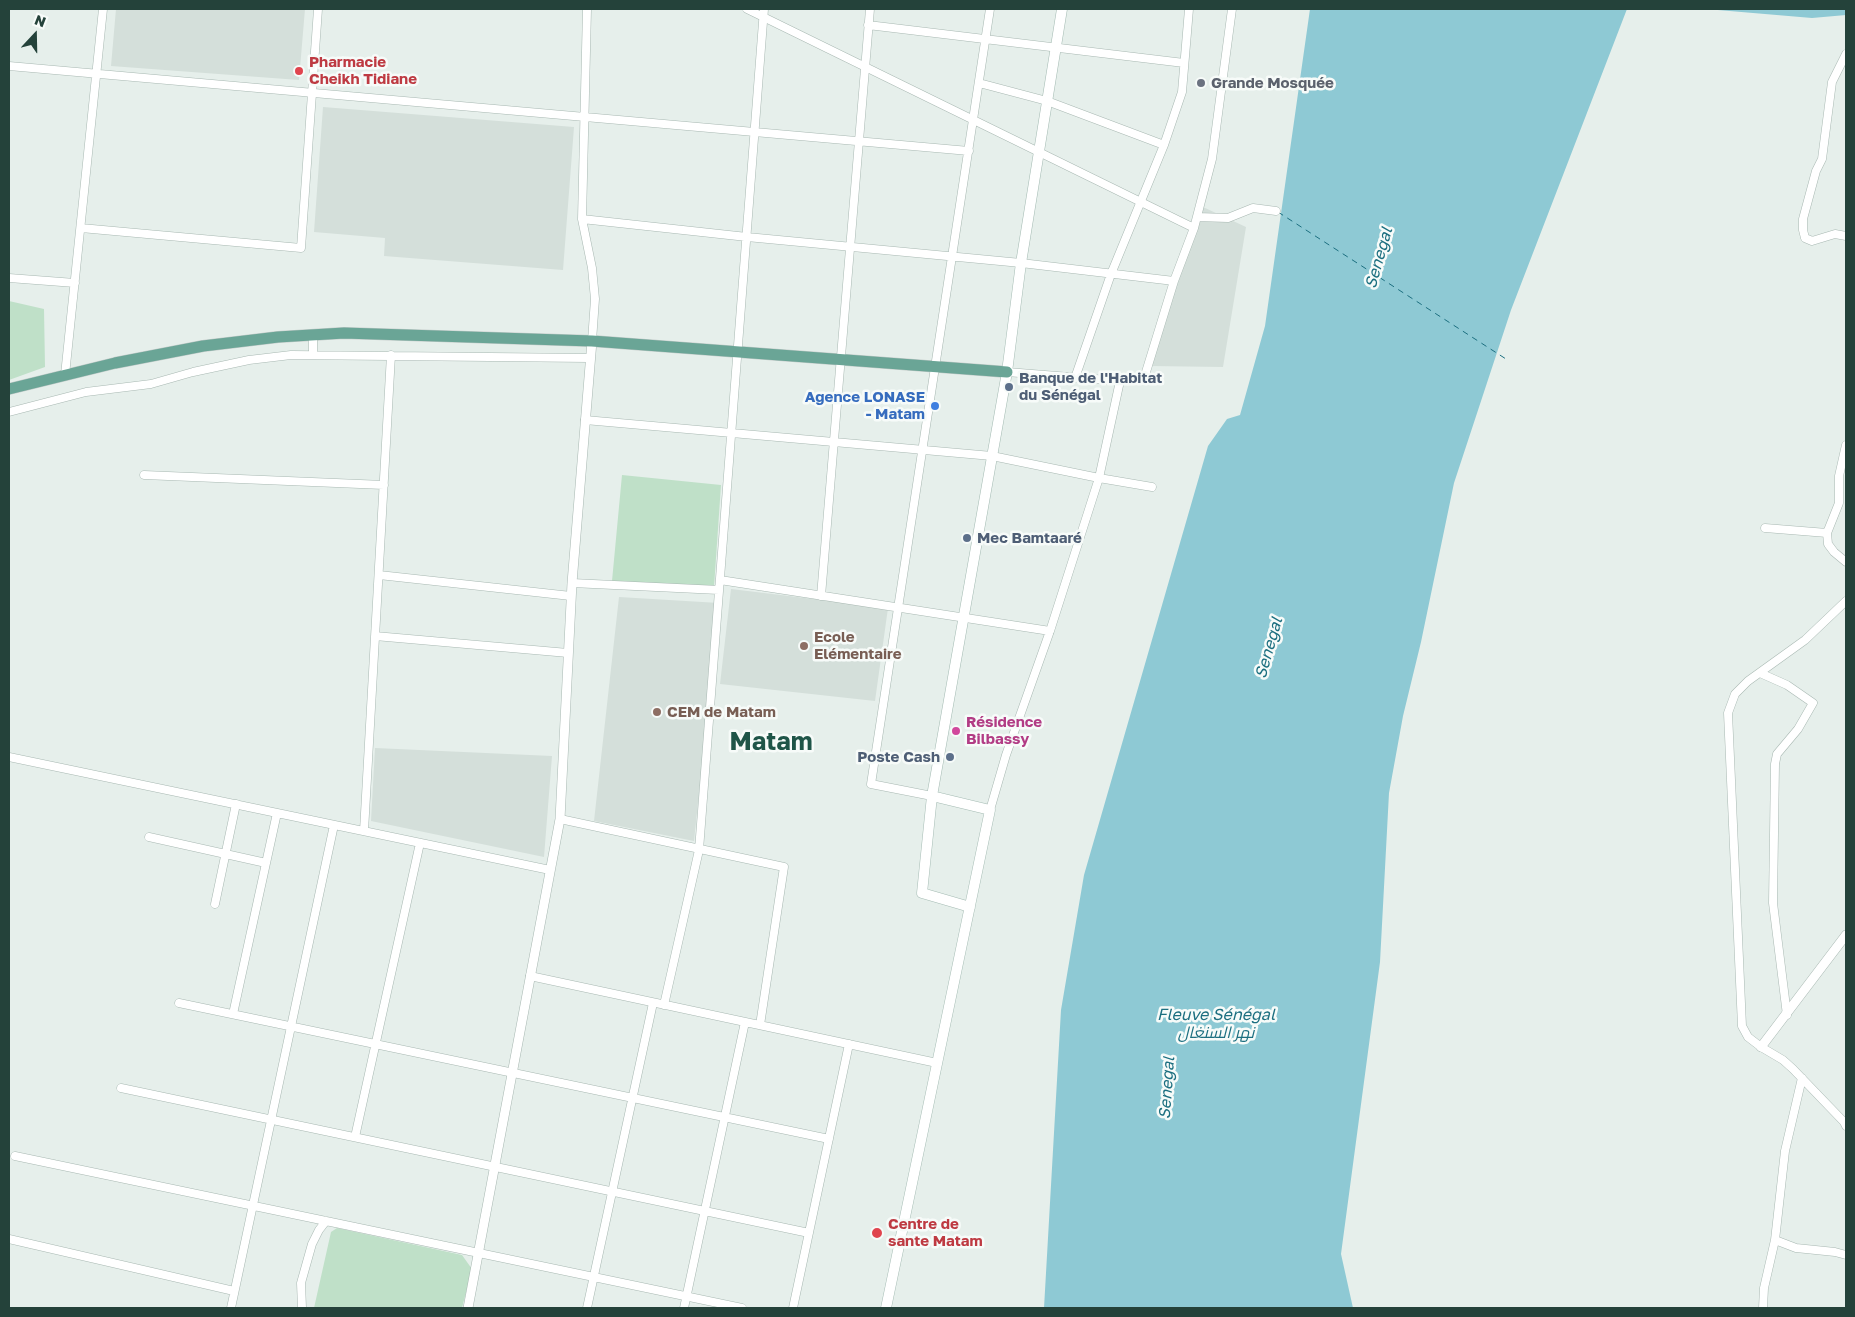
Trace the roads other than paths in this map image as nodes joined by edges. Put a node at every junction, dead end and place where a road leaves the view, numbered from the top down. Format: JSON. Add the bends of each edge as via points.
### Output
{"nodes":[{"id":1,"x":103,"y":9,"type":"edge"},
{"id":2,"x":318,"y":9,"type":"edge"},
{"id":3,"x":587,"y":9,"type":"edge"},
{"id":4,"x":746,"y":9,"type":"edge"},
{"id":5,"x":870,"y":9,"type":"edge"},
{"id":6,"x":990,"y":9,"type":"edge"},
{"id":7,"x":1062,"y":9,"type":"edge"},
{"id":8,"x":1189,"y":9,"type":"edge"},
{"id":9,"x":1232,"y":9,"type":"edge"},
{"id":10,"x":764,"y":13,"type":"edge"},
{"id":11,"x":868,"y":25,"type":"junction"},
{"id":12,"x":986,"y":38,"type":"junction"},
{"id":13,"x":1056,"y":46,"type":"junction"},
{"id":14,"x":1846,"y":54,"type":"edge"},
{"id":15,"x":1184,"y":63,"type":"junction"},
{"id":16,"x":9,"y":66,"type":"edge"},
{"id":17,"x":865,"y":68,"type":"junction"},
{"id":18,"x":97,"y":74,"type":"junction"},
{"id":19,"x":979,"y":83,"type":"junction"},
{"id":20,"x":312,"y":93,"type":"junction"},
{"id":21,"x":1047,"y":101,"type":"junction"},
{"id":22,"x":584,"y":117,"type":"junction"},
{"id":23,"x":973,"y":120,"type":"junction"},
{"id":24,"x":755,"y":131,"type":"junction"},
{"id":25,"x":859,"y":140,"type":"junction"},
{"id":26,"x":1164,"y":145,"type":"junction"},
{"id":27,"x":968,"y":151,"type":"junction"},
{"id":28,"x":1039,"y":153,"type":"junction"},
{"id":29,"x":1141,"y":202,"type":"junction"},
{"id":30,"x":1276,"y":211,"type":"dead end"},
{"id":31,"x":1197,"y":217,"type":"junction"},
{"id":32,"x":582,"y":218,"type":"junction"},
{"id":33,"x":81,"y":228,"type":"junction"},
{"id":34,"x":1194,"y":228,"type":"junction"},
{"id":35,"x":1846,"y":236,"type":"edge"},
{"id":36,"x":747,"y":237,"type":"junction"},
{"id":37,"x":850,"y":247,"type":"junction"},
{"id":38,"x":952,"y":257,"type":"junction"},
{"id":39,"x":1021,"y":263,"type":"junction"},
{"id":40,"x":1111,"y":274,"type":"junction"},
{"id":41,"x":9,"y":278,"type":"edge"},
{"id":42,"x":1174,"y":281,"type":"junction"},
{"id":43,"x":75,"y":283,"type":"junction"},
{"id":44,"x":313,"y":334,"type":"junction"},
{"id":45,"x":592,"y":342,"type":"junction"},
{"id":46,"x":738,"y":352,"type":"junction"},
{"id":47,"x":313,"y":354,"type":"junction"},
{"id":48,"x":391,"y":355,"type":"junction"},
{"id":49,"x":590,"y":358,"type":"junction"},
{"id":50,"x":841,"y":360,"type":"junction"},
{"id":51,"x":935,"y":366,"type":"junction"},
{"id":52,"x":1007,"y":372,"type":"junction"},
{"id":53,"x":1146,"y":372,"type":"dead end"},
{"id":54,"x":65,"y":374,"type":"junction"},
{"id":55,"x":1075,"y":378,"type":"junction"},
{"id":56,"x":9,"y":388,"type":"edge"},
{"id":57,"x":9,"y":412,"type":"edge"},
{"id":58,"x":585,"y":420,"type":"junction"},
{"id":59,"x":731,"y":433,"type":"junction"},
{"id":60,"x":834,"y":442,"type":"junction"},
{"id":61,"x":1846,"y":445,"type":"edge"},
{"id":62,"x":922,"y":450,"type":"junction"},
{"id":63,"x":992,"y":456,"type":"junction"},
{"id":64,"x":144,"y":474,"type":"dead end"},
{"id":65,"x":1099,"y":478,"type":"junction"},
{"id":66,"x":384,"y":485,"type":"junction"},
{"id":67,"x":1152,"y":487,"type":"dead end"},
{"id":68,"x":1765,"y":528,"type":"dead end"},
{"id":69,"x":1826,"y":533,"type":"junction"},
{"id":70,"x":1846,"y":562,"type":"edge"},
{"id":71,"x":379,"y":575,"type":"junction"},
{"id":72,"x":720,"y":580,"type":"junction"},
{"id":73,"x":572,"y":583,"type":"junction"},
{"id":74,"x":719,"y":590,"type":"junction"},
{"id":75,"x":571,"y":596,"type":"junction"},
{"id":76,"x":821,"y":596,"type":"junction"},
{"id":77,"x":1846,"y":601,"type":"edge"},
{"id":78,"x":898,"y":608,"type":"junction"},
{"id":79,"x":962,"y":618,"type":"junction"},
{"id":80,"x":1050,"y":631,"type":"junction"},
{"id":81,"x":375,"y":636,"type":"junction"},
{"id":82,"x":568,"y":653,"type":"junction"},
{"id":83,"x":1760,"y":673,"type":"junction"},
{"id":84,"x":9,"y":757,"type":"edge"},
{"id":85,"x":932,"y":796,"type":"junction"},
{"id":86,"x":236,"y":804,"type":"junction"},
{"id":87,"x":990,"y":810,"type":"junction"},
{"id":88,"x":277,"y":813,"type":"junction"},
{"id":89,"x":560,"y":819,"type":"junction"},
{"id":90,"x":334,"y":825,"type":"junction"},
{"id":91,"x":364,"y":831,"type":"junction"},
{"id":92,"x":149,"y":837,"type":"dead end"},
{"id":93,"x":420,"y":843,"type":"junction"},
{"id":94,"x":699,"y":850,"type":"junction"},
{"id":95,"x":226,"y":854,"type":"junction"},
{"id":96,"x":266,"y":863,"type":"junction"},
{"id":97,"x":550,"y":870,"type":"junction"},
{"id":98,"x":215,"y":904,"type":"dead end"},
{"id":99,"x":970,"y":907,"type":"junction"},
{"id":100,"x":1846,"y":935,"type":"edge"},
{"id":101,"x":530,"y":976,"type":"junction"},
{"id":102,"x":179,"y":1003,"type":"dead end"},
{"id":103,"x":653,"y":1003,"type":"junction"},
{"id":104,"x":664,"y":1005,"type":"junction"},
{"id":105,"x":233,"y":1014,"type":"junction"},
{"id":106,"x":1786,"y":1015,"type":"junction"},
{"id":107,"x":745,"y":1022,"type":"junction"},
{"id":108,"x":760,"y":1025,"type":"junction"},
{"id":109,"x":291,"y":1026,"type":"junction"},
{"id":110,"x":375,"y":1044,"type":"junction"},
{"id":111,"x":849,"y":1044,"type":"junction"},
{"id":112,"x":1761,"y":1047,"type":"junction"},
{"id":113,"x":937,"y":1063,"type":"junction"},
{"id":114,"x":512,"y":1072,"type":"junction"},
{"id":115,"x":1802,"y":1078,"type":"junction"},
{"id":116,"x":121,"y":1088,"type":"dead end"},
{"id":117,"x":632,"y":1098,"type":"junction"},
{"id":118,"x":725,"y":1117,"type":"junction"},
{"id":119,"x":271,"y":1120,"type":"junction"},
{"id":120,"x":1846,"y":1126,"type":"edge"},
{"id":121,"x":355,"y":1137,"type":"junction"},
{"id":122,"x":829,"y":1139,"type":"junction"},
{"id":123,"x":15,"y":1156,"type":"dead end"},
{"id":124,"x":495,"y":1167,"type":"junction"},
{"id":125,"x":612,"y":1192,"type":"junction"},
{"id":126,"x":252,"y":1206,"type":"junction"},
{"id":127,"x":705,"y":1211,"type":"junction"},
{"id":128,"x":326,"y":1221,"type":"junction"},
{"id":129,"x":809,"y":1233,"type":"junction"},
{"id":130,"x":9,"y":1239,"type":"edge"},
{"id":131,"x":1775,"y":1240,"type":"junction"},
{"id":132,"x":479,"y":1253,"type":"junction"},
{"id":133,"x":1846,"y":1255,"type":"edge"},
{"id":134,"x":594,"y":1277,"type":"junction"},
{"id":135,"x":234,"y":1291,"type":"junction"},
{"id":136,"x":686,"y":1297,"type":"junction"},
{"id":137,"x":231,"y":1308,"type":"edge"},
{"id":138,"x":302,"y":1308,"type":"edge"},
{"id":139,"x":468,"y":1308,"type":"edge"},
{"id":140,"x":587,"y":1308,"type":"edge"},
{"id":141,"x":684,"y":1308,"type":"edge"},
{"id":142,"x":742,"y":1308,"type":"edge"},
{"id":143,"x":793,"y":1308,"type":"edge"},
{"id":144,"x":886,"y":1308,"type":"edge"},
{"id":145,"x":1763,"y":1308,"type":"edge"}],
"edges":[{"from":1,"to":18,"type":"street"},
{"from":2,"to":20,"type":"street"},
{"from":3,"to":22,"type":"street"},
{"from":4,"to":10,"type":"street"},
{"from":5,"to":11,"type":"street"},
{"from":6,"to":12,"type":"street"},
{"from":7,"to":13,"type":"main road"},
{"from":8,"to":15,"type":"street"},
{"from":9,"to":31,"type":"street","via":[[1212,159]]},
{"from":10,"to":17,"type":"street"},
{"from":10,"to":24,"type":"street"},
{"from":11,"to":12,"type":"street"},
{"from":11,"to":17,"type":"street"},
{"from":12,"to":13,"type":"street"},
{"from":12,"to":19,"type":"street"},
{"from":13,"to":15,"type":"street"},
{"from":13,"to":21,"type":"main road"},
{"from":14,"to":35,"type":"street","via":[[1832,82],[1822,159],[1802,219],[1805,238],[1812,241],[1835,234]]},
{"from":15,"to":26,"type":"street","via":[[1182,92]]},
{"from":16,"to":18,"type":"street"},
{"from":17,"to":23,"type":"street"},
{"from":17,"to":25,"type":"street"},
{"from":18,"to":20,"type":"street"},
{"from":18,"to":33,"type":"street"},
{"from":19,"to":21,"type":"street"},
{"from":19,"to":23,"type":"street"},
{"from":20,"to":22,"type":"street"},
{"from":20,"to":33,"type":"street","via":[[301,248]]},
{"from":21,"to":26,"type":"street"},
{"from":21,"to":28,"type":"main road"},
{"from":22,"to":24,"type":"street"},
{"from":22,"to":32,"type":"street"},
{"from":23,"to":27,"type":"street"},
{"from":23,"to":28,"type":"street"},
{"from":24,"to":25,"type":"street"},
{"from":24,"to":36,"type":"street"},
{"from":25,"to":27,"type":"street"},
{"from":25,"to":37,"type":"street"},
{"from":26,"to":29,"type":"street"},
{"from":27,"to":38,"type":"street"},
{"from":28,"to":29,"type":"street"},
{"from":28,"to":39,"type":"main road"},
{"from":29,"to":34,"type":"street"},
{"from":29,"to":40,"type":"street"},
{"from":30,"to":31,"type":"street","via":[[1253,208],[1228,218]]},
{"from":31,"to":34,"type":"street"},
{"from":32,"to":36,"type":"street"},
{"from":32,"to":45,"type":"street","via":[[595,299]]},
{"from":33,"to":43,"type":"street"},
{"from":34,"to":42,"type":"street"},
{"from":36,"to":37,"type":"street"},
{"from":36,"to":46,"type":"street"},
{"from":37,"to":38,"type":"street"},
{"from":37,"to":50,"type":"street"},
{"from":38,"to":39,"type":"street"},
{"from":38,"to":51,"type":"street"},
{"from":39,"to":40,"type":"street"},
{"from":39,"to":52,"type":"main road"},
{"from":40,"to":42,"type":"street"},
{"from":40,"to":55,"type":"street"},
{"from":41,"to":43,"type":"street"},
{"from":42,"to":53,"type":"street"},
{"from":43,"to":54,"type":"street"},
{"from":44,"to":45,"type":"main road","via":[[375,333]]},
{"from":44,"to":47,"type":"street"},
{"from":44,"to":54,"type":"main road","via":[[203,346]]},
{"from":45,"to":46,"type":"main road"},
{"from":45,"to":49,"type":"street"},
{"from":46,"to":50,"type":"main road"},
{"from":46,"to":59,"type":"street"},
{"from":47,"to":48,"type":"street"},
{"from":47,"to":57,"type":"street","via":[[249,360],[152,384],[86,392]]},
{"from":48,"to":49,"type":"street"},
{"from":48,"to":66,"type":"street"},
{"from":49,"to":58,"type":"street"},
{"from":50,"to":51,"type":"main road"},
{"from":50,"to":60,"type":"street"},
{"from":51,"to":52,"type":"main road"},
{"from":51,"to":62,"type":"street"},
{"from":52,"to":55,"type":"street"},
{"from":52,"to":63,"type":"main road"},
{"from":54,"to":56,"type":"main road"},
{"from":55,"to":65,"type":"street","via":[[1120,381]]},
{"from":58,"to":59,"type":"street"},
{"from":58,"to":73,"type":"street"},
{"from":59,"to":60,"type":"street"},
{"from":59,"to":72,"type":"street"},
{"from":60,"to":62,"type":"street"},
{"from":60,"to":76,"type":"street"},
{"from":61,"to":69,"type":"street","via":[[1839,476],[1838,503]]},
{"from":62,"to":63,"type":"street"},
{"from":62,"to":78,"type":"street"},
{"from":63,"to":65,"type":"street"},
{"from":63,"to":79,"type":"main road"},
{"from":64,"to":66,"type":"street"},
{"from":65,"to":67,"type":"street"},
{"from":65,"to":80,"type":"street"},
{"from":66,"to":71,"type":"street"},
{"from":68,"to":69,"type":"street"},
{"from":69,"to":70,"type":"street","via":[[1828,544]]},
{"from":71,"to":75,"type":"street"},
{"from":71,"to":81,"type":"street"},
{"from":72,"to":74,"type":"street"},
{"from":72,"to":76,"type":"street"},
{"from":73,"to":74,"type":"street"},
{"from":73,"to":75,"type":"street"},
{"from":74,"to":94,"type":"street"},
{"from":75,"to":82,"type":"street"},
{"from":76,"to":78,"type":"street"},
{"from":77,"to":83,"type":"street","via":[[1805,640]]},
{"from":78,"to":79,"type":"street"},
{"from":78,"to":85,"type":"street","via":[[871,784]]},
{"from":79,"to":80,"type":"street"},
{"from":79,"to":85,"type":"main road"},
{"from":80,"to":87,"type":"street"},
{"from":81,"to":82,"type":"street"},
{"from":81,"to":91,"type":"street"},
{"from":82,"to":89,"type":"street"},
{"from":83,"to":106,"type":"street","via":[[1787,685],[1814,703],[1798,729],[1776,754],[1775,764],[1774,903]]},
{"from":83,"to":112,"type":"street","via":[[1735,694],[1728,713],[1742,1026],[1748,1037]]},
{"from":84,"to":86,"type":"street"},
{"from":85,"to":87,"type":"main road"},
{"from":85,"to":99,"type":"main road","via":[[922,893]]},
{"from":86,"to":88,"type":"street"},
{"from":86,"to":95,"type":"street"},
{"from":87,"to":99,"type":"main road"},
{"from":88,"to":90,"type":"street"},
{"from":88,"to":96,"type":"street"},
{"from":89,"to":94,"type":"street"},
{"from":89,"to":97,"type":"street"},
{"from":90,"to":91,"type":"street"},
{"from":90,"to":109,"type":"street"},
{"from":91,"to":93,"type":"street"},
{"from":92,"to":95,"type":"street"},
{"from":93,"to":97,"type":"street"},
{"from":93,"to":110,"type":"street"},
{"from":94,"to":104,"type":"street"},
{"from":94,"to":108,"type":"street","via":[[784,867]]},
{"from":95,"to":96,"type":"street"},
{"from":95,"to":98,"type":"street"},
{"from":96,"to":105,"type":"street"},
{"from":97,"to":101,"type":"street"},
{"from":99,"to":113,"type":"main road"},
{"from":100,"to":106,"type":"street"},
{"from":101,"to":103,"type":"street"},
{"from":101,"to":114,"type":"street"},
{"from":102,"to":105,"type":"street"},
{"from":103,"to":104,"type":"street"},
{"from":103,"to":117,"type":"street"},
{"from":104,"to":107,"type":"street"},
{"from":105,"to":109,"type":"street"},
{"from":106,"to":112,"type":"street"},
{"from":107,"to":108,"type":"street"},
{"from":107,"to":118,"type":"street"},
{"from":108,"to":111,"type":"street"},
{"from":109,"to":110,"type":"street"},
{"from":109,"to":119,"type":"street"},
{"from":110,"to":114,"type":"street"},
{"from":110,"to":121,"type":"street"},
{"from":111,"to":113,"type":"street"},
{"from":111,"to":122,"type":"street"},
{"from":112,"to":115,"type":"street","via":[[1783,1060]]},
{"from":113,"to":144,"type":"main road"},
{"from":114,"to":117,"type":"street"},
{"from":114,"to":124,"type":"street"},
{"from":115,"to":120,"type":"street"},
{"from":115,"to":131,"type":"street","via":[[1785,1151]]},
{"from":116,"to":119,"type":"street"},
{"from":117,"to":118,"type":"street"},
{"from":117,"to":125,"type":"street"},
{"from":118,"to":122,"type":"street"},
{"from":118,"to":127,"type":"street"},
{"from":119,"to":121,"type":"street"},
{"from":119,"to":126,"type":"street"},
{"from":121,"to":124,"type":"street"},
{"from":122,"to":129,"type":"street"},
{"from":123,"to":126,"type":"street"},
{"from":124,"to":125,"type":"street"},
{"from":124,"to":132,"type":"street"},
{"from":125,"to":127,"type":"street"},
{"from":125,"to":134,"type":"street"},
{"from":126,"to":128,"type":"street"},
{"from":126,"to":135,"type":"street"},
{"from":127,"to":129,"type":"street"},
{"from":127,"to":136,"type":"street"},
{"from":128,"to":132,"type":"street"},
{"from":128,"to":138,"type":"street","via":[[312,1244],[301,1283]]},
{"from":129,"to":143,"type":"street"},
{"from":130,"to":135,"type":"street"},
{"from":131,"to":133,"type":"street","via":[[1796,1248]]},
{"from":131,"to":145,"type":"street"},
{"from":132,"to":134,"type":"street"},
{"from":132,"to":139,"type":"street"},
{"from":134,"to":136,"type":"street"},
{"from":134,"to":140,"type":"street"},
{"from":135,"to":137,"type":"street"},
{"from":136,"to":141,"type":"street"},
{"from":136,"to":142,"type":"street"}]}
